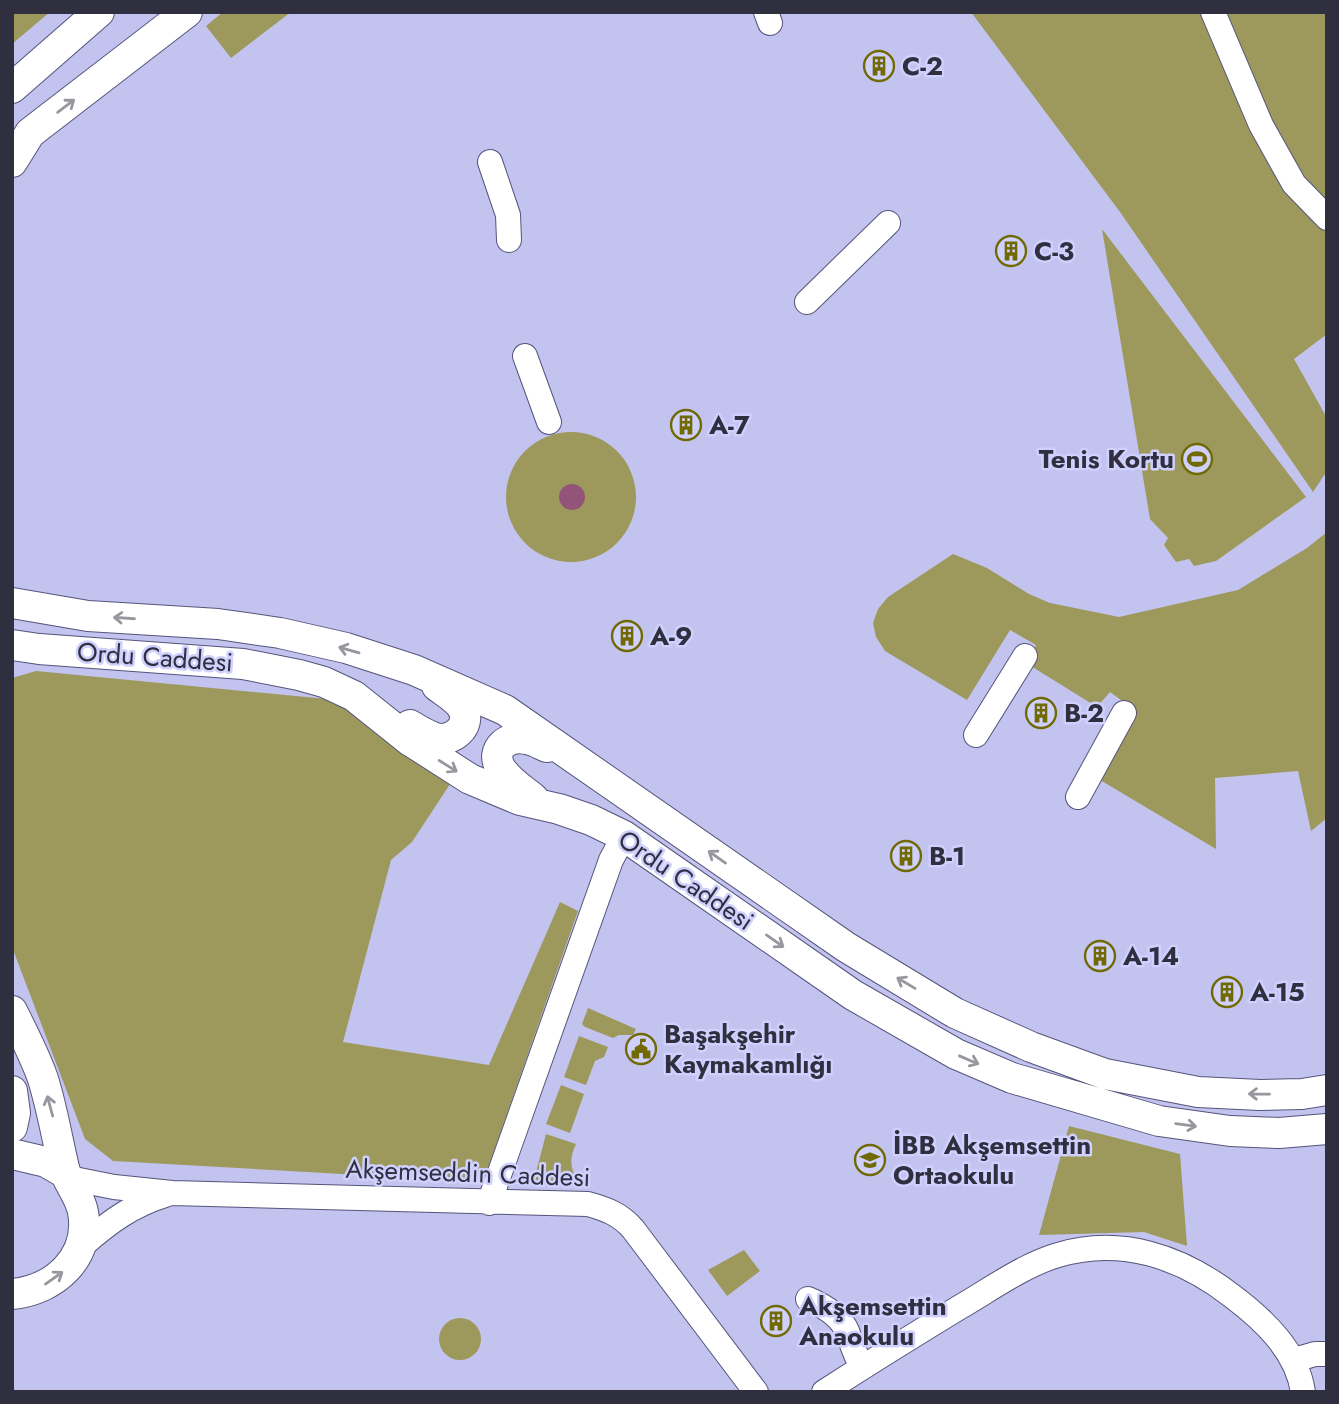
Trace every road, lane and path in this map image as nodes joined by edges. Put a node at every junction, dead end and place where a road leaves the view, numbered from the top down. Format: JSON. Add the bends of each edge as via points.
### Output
{"nodes":[{"id":1,"x":99,"y":12,"type":"edge"},
{"id":2,"x":187,"y":12,"type":"edge"},
{"id":3,"x":1213,"y":12,"type":"edge"},
{"id":4,"x":12,"y":88,"type":"edge"},
{"id":5,"x":15,"y":157,"type":"edge"},
{"id":6,"x":490,"y":162,"type":"dead end"},
{"id":7,"x":1327,"y":218,"type":"edge"},
{"id":8,"x":888,"y":223,"type":"dead end"},
{"id":9,"x":509,"y":240,"type":"dead end"},
{"id":10,"x":807,"y":302,"type":"dead end"},
{"id":11,"x":525,"y":356,"type":"dead end"},
{"id":12,"x":549,"y":422,"type":"dead end"},
{"id":13,"x":12,"y":581,"type":"edge"},
{"id":14,"x":12,"y":603,"type":"edge"},
{"id":15,"x":58,"y":611,"type":"junction"},
{"id":16,"x":26,"y":647,"type":"edge"},
{"id":17,"x":1025,"y":656,"type":"dead end"},
{"id":18,"x":12,"y":662,"type":"edge"},
{"id":19,"x":414,"y":670,"type":"junction"},
{"id":20,"x":354,"y":696,"type":"junction"},
{"id":21,"x":1124,"y":713,"type":"dead end"},
{"id":22,"x":976,"y":735,"type":"dead end"},
{"id":23,"x":591,"y":768,"type":"junction"},
{"id":24,"x":1078,"y":797,"type":"dead end"},
{"id":25,"x":541,"y":804,"type":"junction"},
{"id":26,"x":624,"y":836,"type":"junction"},
{"id":27,"x":12,"y":1011,"type":"edge"},
{"id":28,"x":1327,"y":1090,"type":"edge"},
{"id":29,"x":12,"y":1091,"type":"edge"},
{"id":30,"x":12,"y":1127,"type":"edge"},
{"id":31,"x":1327,"y":1129,"type":"edge"},
{"id":32,"x":12,"y":1154,"type":"edge"},
{"id":33,"x":67,"y":1175,"type":"junction"},
{"id":34,"x":173,"y":1193,"type":"junction"},
{"id":35,"x":489,"y":1203,"type":"junction"},
{"id":36,"x":83,"y":1245,"type":"junction"},
{"id":37,"x":12,"y":1294,"type":"edge"},
{"id":38,"x":808,"y":1299,"type":"dead end"},
{"id":39,"x":1327,"y":1354,"type":"edge"},
{"id":40,"x":1294,"y":1360,"type":"junction"},
{"id":41,"x":862,"y":1367,"type":"junction"},
{"id":42,"x":756,"y":1392,"type":"edge"},
{"id":43,"x":824,"y":1392,"type":"edge"},
{"id":44,"x":1303,"y":1392,"type":"edge"}],
"edges":[{"from":1,"to":4,"type":"main road"},
{"from":5,"to":2,"type":"main road","one_way":true,"via":[[30,133]]},
{"from":3,"to":7,"type":"street","via":[[1261,125],[1294,184]]},
{"from":6,"to":9,"type":"street","via":[[508,215]]},
{"from":8,"to":10,"type":"street"},
{"from":11,"to":12,"type":"street"},
{"from":13,"to":15,"type":"main road","via":[[34,600]]},
{"from":14,"to":15,"type":"main road","name":"Ordu Caddesi"},
{"from":19,"to":15,"type":"main road","name":"Ordu Caddesi","one_way":true,"via":[[280,633]]},
{"from":16,"to":18,"type":"main road"},
{"from":16,"to":20,"type":"main road","name":"Ordu Caddesi","via":[[243,664],[299,675]]},
{"from":17,"to":22,"type":"street"},
{"from":19,"to":20,"type":"main road","via":[[464,709],[466,720],[455,736],[436,738]]},
{"from":19,"to":23,"type":"main road","name":"Ordu Caddesi","via":[[505,710]]},
{"from":20,"to":25,"type":"main road","name":"Ordu Caddesi","one_way":true,"via":[[470,779],[500,794]]},
{"from":21,"to":24,"type":"street"},
{"from":23,"to":25,"type":"main road","via":[[525,738],[510,738],[497,753],[499,765]]},
{"from":28,"to":23,"type":"main road","name":"Ordu Caddesi","one_way":true,"via":[[1302,1094],[1198,1092],[1105,1074],[1031,1047],[956,1013],[846,947]]},
{"from":25,"to":26,"type":"main road","name":"Ordu Caddesi"},
{"from":26,"to":31,"type":"main road","name":"Ordu Caddesi","one_way":true,"via":[[853,995],[956,1054],[1001,1073],[1159,1121],[1230,1131]]},
{"from":26,"to":35,"type":"street","via":[[611,860]]},
{"from":33,"to":27,"type":"main road","one_way":true,"via":[[43,1081]]},
{"from":29,"to":30,"type":"main road"},
{"from":32,"to":33,"type":"main road","via":[[46,1162]]},
{"from":33,"to":34,"type":"street","name":"Akşemseddin Caddesi","via":[[114,1187]]},
{"from":33,"to":36,"type":"main road","via":[[83,1212]]},
{"from":34,"to":35,"type":"street","name":"Akşemseddin Caddesi"},
{"from":34,"to":36,"type":"street","name":"Akşemseddin Caddesi","via":[[124,1212]]},
{"from":35,"to":42,"type":"street","name":"Akşemseddin Caddesi","via":[[588,1204],[622,1217]]},
{"from":37,"to":36,"type":"main road","one_way":true,"via":[[51,1282]]},
{"from":38,"to":41,"type":"street","via":[[824,1306],[846,1328]]},
{"from":39,"to":40,"type":"street"},
{"from":40,"to":41,"type":"street","via":[[1268,1327],[1206,1277],[1150,1253],[1089,1247],[1056,1255],[1011,1276]]},
{"from":40,"to":44,"type":"street"},
{"from":41,"to":43,"type":"street"}]}
